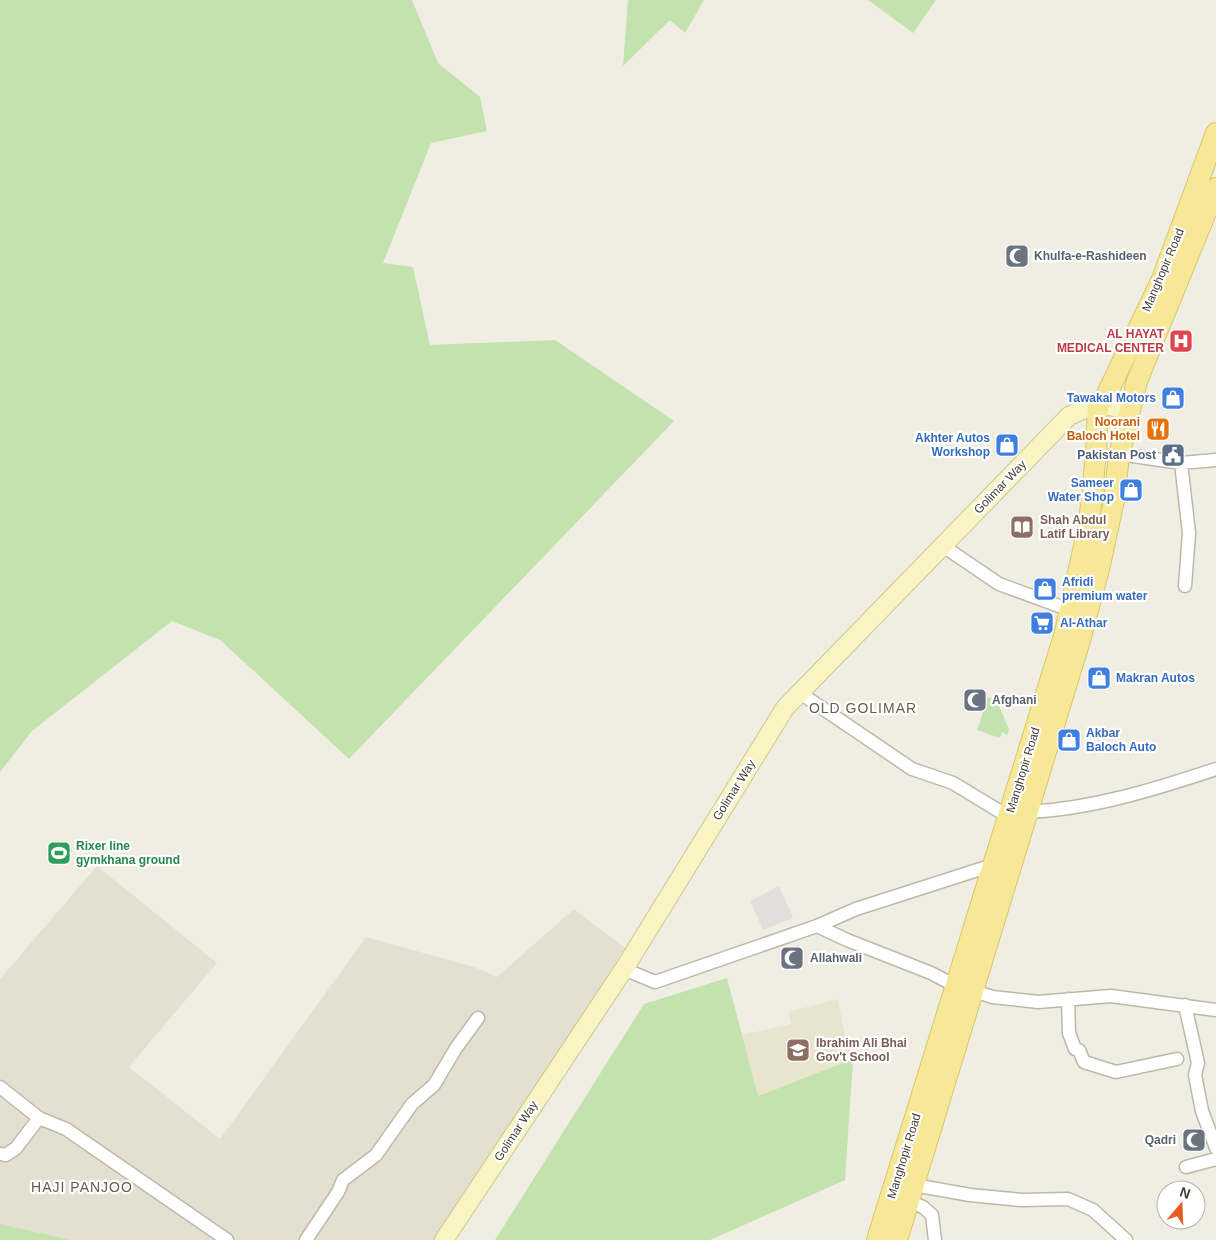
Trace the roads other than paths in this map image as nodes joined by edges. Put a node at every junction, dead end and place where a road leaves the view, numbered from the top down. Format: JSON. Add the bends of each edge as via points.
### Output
{"nodes":[{"id":1,"x":1216,"y":133,"type":"edge"},
{"id":2,"x":1215,"y":194,"type":"edge"},
{"id":3,"x":1098,"y":403,"type":"junction"},
{"id":4,"x":1129,"y":411,"type":"junction"},
{"id":5,"x":1119,"y":454,"type":"junction"},
{"id":6,"x":1216,"y":460,"type":"edge"},
{"id":7,"x":1181,"y":462,"type":"junction"},
{"id":8,"x":943,"y":546,"type":"junction"},
{"id":9,"x":1185,"y":586,"type":"dead end"},
{"id":10,"x":1070,"y":610,"type":"junction"},
{"id":11,"x":800,"y":693,"type":"junction"},
{"id":12,"x":1216,"y":769,"type":"edge"},
{"id":13,"x":1028,"y":812,"type":"junction"},
{"id":14,"x":1009,"y":817,"type":"junction"},
{"id":15,"x":993,"y":865,"type":"junction"},
{"id":16,"x":817,"y":926,"type":"junction"},
{"id":17,"x":624,"y":969,"type":"junction"},
{"id":18,"x":965,"y":989,"type":"junction"},
{"id":19,"x":1068,"y":999,"type":"junction"},
{"id":20,"x":1185,"y":1005,"type":"junction"},
{"id":21,"x":1216,"y":1010,"type":"edge"},
{"id":22,"x":478,"y":1018,"type":"dead end"},
{"id":23,"x":1178,"y":1059,"type":"dead end"},
{"id":24,"x":0,"y":1087,"type":"edge"},
{"id":25,"x":39,"y":1118,"type":"junction"},
{"id":26,"x":1216,"y":1148,"type":"edge"},
{"id":27,"x":0,"y":1154,"type":"edge"},
{"id":28,"x":1216,"y":1160,"type":"edge"},
{"id":29,"x":1186,"y":1167,"type":"dead end"},
{"id":30,"x":911,"y":1193,"type":"junction"},
{"id":31,"x":227,"y":1240,"type":"edge"},
{"id":32,"x":306,"y":1240,"type":"edge"},
{"id":33,"x":444,"y":1240,"type":"edge"},
{"id":34,"x":877,"y":1240,"type":"edge"},
{"id":35,"x":896,"y":1240,"type":"edge"},
{"id":36,"x":934,"y":1240,"type":"edge"},
{"id":37,"x":1126,"y":1240,"type":"edge"}],
"edges":[{"from":1,"to":3,"type":"main road","name":"Manghopir Road","via":[[1162,279],[1105,398]]},
{"from":2,"to":4,"type":"main road","name":"Manghopir Road","via":[[1137,381]]},
{"from":3,"to":4,"type":"main road"},
{"from":3,"to":8,"type":"main road","name":"Golimar Way","via":[[1069,416]]},
{"from":3,"to":10,"type":"main road","name":"Manghopir Road","via":[[1089,524]]},
{"from":4,"to":5,"type":"main road","name":"Manghopir Road"},
{"from":5,"to":7,"type":"street"},
{"from":5,"to":13,"type":"main road","name":"Manghopir Road","via":[[1114,500],[1100,565]]},
{"from":6,"to":7,"type":"street"},
{"from":7,"to":9,"type":"street","via":[[1189,533]]},
{"from":8,"to":10,"type":"street","via":[[999,584]]},
{"from":8,"to":11,"type":"main road","name":"Golimar Way"},
{"from":10,"to":14,"type":"main road","name":"Manghopir Road"},
{"from":11,"to":14,"type":"street","via":[[912,769],[953,783]]},
{"from":11,"to":17,"type":"main road","name":"Golimar Way","via":[[785,708]]},
{"from":12,"to":13,"type":"street","via":[[1151,790]]},
{"from":13,"to":18,"type":"main road","name":"Manghopir Road"},
{"from":14,"to":15,"type":"main road","name":"Manghopir Road"},
{"from":15,"to":16,"type":"street","via":[[856,909]]},
{"from":15,"to":18,"type":"main road","name":"Manghopir Road"},
{"from":16,"to":17,"type":"street","via":[[655,982]]},
{"from":16,"to":18,"type":"street"},
{"from":17,"to":33,"type":"main road","name":"Golimar Way"},
{"from":18,"to":19,"type":"street","via":[[993,998],[1038,1002]]},
{"from":18,"to":30,"type":"main road","name":"Manghopir Road"},
{"from":18,"to":34,"type":"main road","name":"Manghopir Road"},
{"from":19,"to":20,"type":"street","via":[[1111,996]]},
{"from":19,"to":23,"type":"street","via":[[1070,1033],[1084,1062],[1116,1072]]},
{"from":20,"to":21,"type":"street"},
{"from":20,"to":26,"type":"street","via":[[1198,1063],[1194,1075]]},
{"from":22,"to":32,"type":"street","via":[[434,1085],[412,1104],[376,1155],[343,1180]]},
{"from":24,"to":25,"type":"street"},
{"from":25,"to":27,"type":"street","via":[[16,1148],[6,1155]]},
{"from":25,"to":31,"type":"street","via":[[66,1129]]},
{"from":28,"to":29,"type":"street"},
{"from":30,"to":35,"type":"main road","name":"Manghopir Road"},
{"from":30,"to":36,"type":"street","via":[[932,1215]]},
{"from":30,"to":37,"type":"street","via":[[1022,1200],[1068,1199],[1093,1210]]}]}
